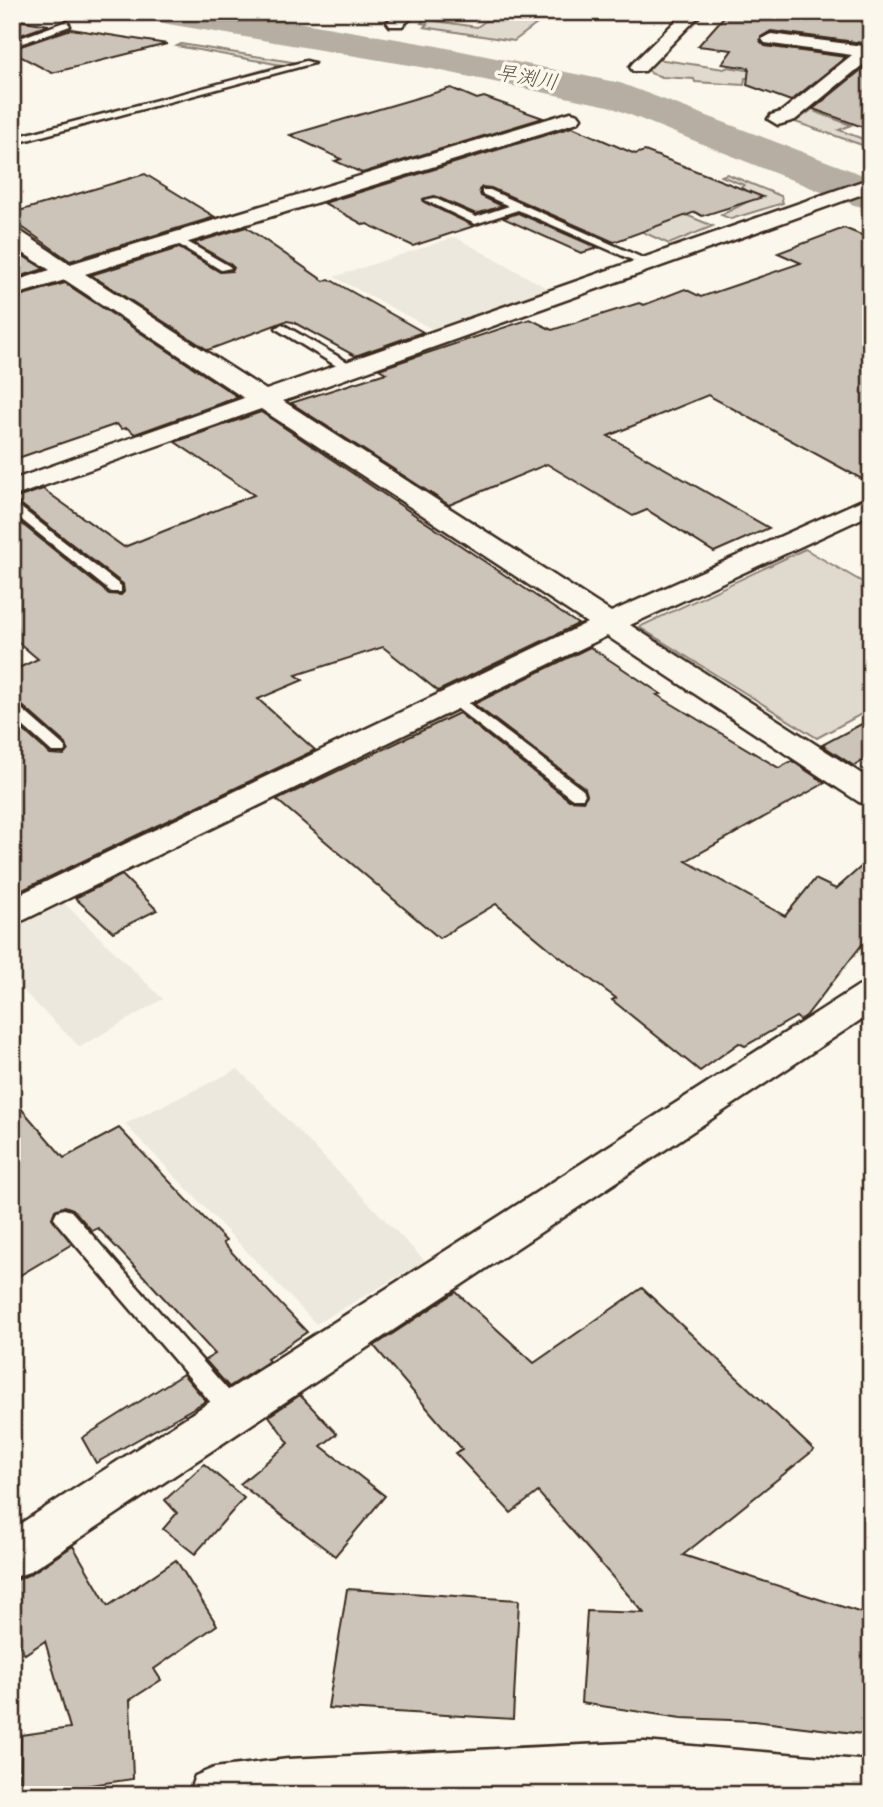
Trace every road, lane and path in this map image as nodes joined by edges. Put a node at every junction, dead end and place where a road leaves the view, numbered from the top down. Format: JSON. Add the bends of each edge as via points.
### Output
{"nodes":[{"id":1,"x":695,"y":12,"type":"edge"},
{"id":2,"x":67,"y":24,"type":"dead end"},
{"id":3,"x":771,"y":39,"type":"dead end"},
{"id":4,"x":12,"y":44,"type":"edge"},
{"id":5,"x":867,"y":55,"type":"edge"},
{"id":6,"x":309,"y":63,"type":"dead end"},
{"id":7,"x":639,"y":67,"type":"dead end"},
{"id":8,"x":570,"y":118,"type":"dead end"},
{"id":9,"x":778,"y":119,"type":"dead end"},
{"id":10,"x":12,"y":141,"type":"edge"},
{"id":11,"x":871,"y":184,"type":"edge"},
{"id":12,"x":486,"y":192,"type":"dead end"},
{"id":13,"x":430,"y":200,"type":"dead end"},
{"id":14,"x":518,"y":206,"type":"junction"},
{"id":15,"x":12,"y":236,"type":"edge"},
{"id":16,"x":177,"y":239,"type":"junction"},
{"id":17,"x":650,"y":264,"type":"junction"},
{"id":18,"x":225,"y":268,"type":"dead end"},
{"id":19,"x":68,"y":271,"type":"junction"},
{"id":20,"x":12,"y":289,"type":"edge"},
{"id":21,"x":282,"y":328,"type":"dead end"},
{"id":22,"x":352,"y":370,"type":"junction"},
{"id":23,"x":267,"y":400,"type":"junction"},
{"id":24,"x":12,"y":489,"type":"edge"},
{"id":25,"x":871,"y":504,"type":"edge"},
{"id":26,"x":12,"y":505,"type":"edge"},
{"id":27,"x":116,"y":589,"type":"dead end"},
{"id":28,"x":607,"y":625,"type":"junction"},
{"id":29,"x":454,"y":699,"type":"junction"},
{"id":30,"x":12,"y":708,"type":"edge"},
{"id":31,"x":58,"y":749,"type":"dead end"},
{"id":32,"x":577,"y":794,"type":"dead end"},
{"id":33,"x":871,"y":795,"type":"edge"},
{"id":34,"x":12,"y":912,"type":"edge"},
{"id":35,"x":871,"y":995,"type":"edge"},
{"id":36,"x":64,"y":1217,"type":"dead end"},
{"id":37,"x":233,"y":1412,"type":"junction"},
{"id":38,"x":12,"y":1556,"type":"edge"},
{"id":39,"x":871,"y":1787,"type":"edge"},
{"id":40,"x":214,"y":1795,"type":"edge"}],
"edges":[{"from":1,"to":7,"type":"street"},
{"from":2,"to":4,"type":"lane"},
{"from":3,"to":5,"type":"street"},
{"from":5,"to":9,"type":"street"},
{"from":6,"to":10,"type":"lane"},
{"from":8,"to":16,"type":"street"},
{"from":11,"to":17,"type":"street"},
{"from":12,"to":14,"type":"lane"},
{"from":13,"to":14,"type":"lane","via":[[475,221]]},
{"from":14,"to":17,"type":"lane"},
{"from":15,"to":19,"type":"street"},
{"from":16,"to":18,"type":"lane"},
{"from":16,"to":19,"type":"street"},
{"from":17,"to":22,"type":"street"},
{"from":19,"to":20,"type":"street"},
{"from":19,"to":23,"type":"street"},
{"from":21,"to":22,"type":"lane"},
{"from":22,"to":23,"type":"street"},
{"from":23,"to":24,"type":"street"},
{"from":23,"to":28,"type":"street"},
{"from":25,"to":28,"type":"street"},
{"from":26,"to":27,"type":"lane"},
{"from":28,"to":29,"type":"street"},
{"from":28,"to":33,"type":"street"},
{"from":29,"to":32,"type":"lane"},
{"from":29,"to":34,"type":"street"},
{"from":30,"to":31,"type":"lane"},
{"from":35,"to":37,"type":"street"},
{"from":36,"to":37,"type":"lane"},
{"from":37,"to":38,"type":"street"},
{"from":39,"to":40,"type":"street","via":[[644,1768],[288,1785]]}]}
